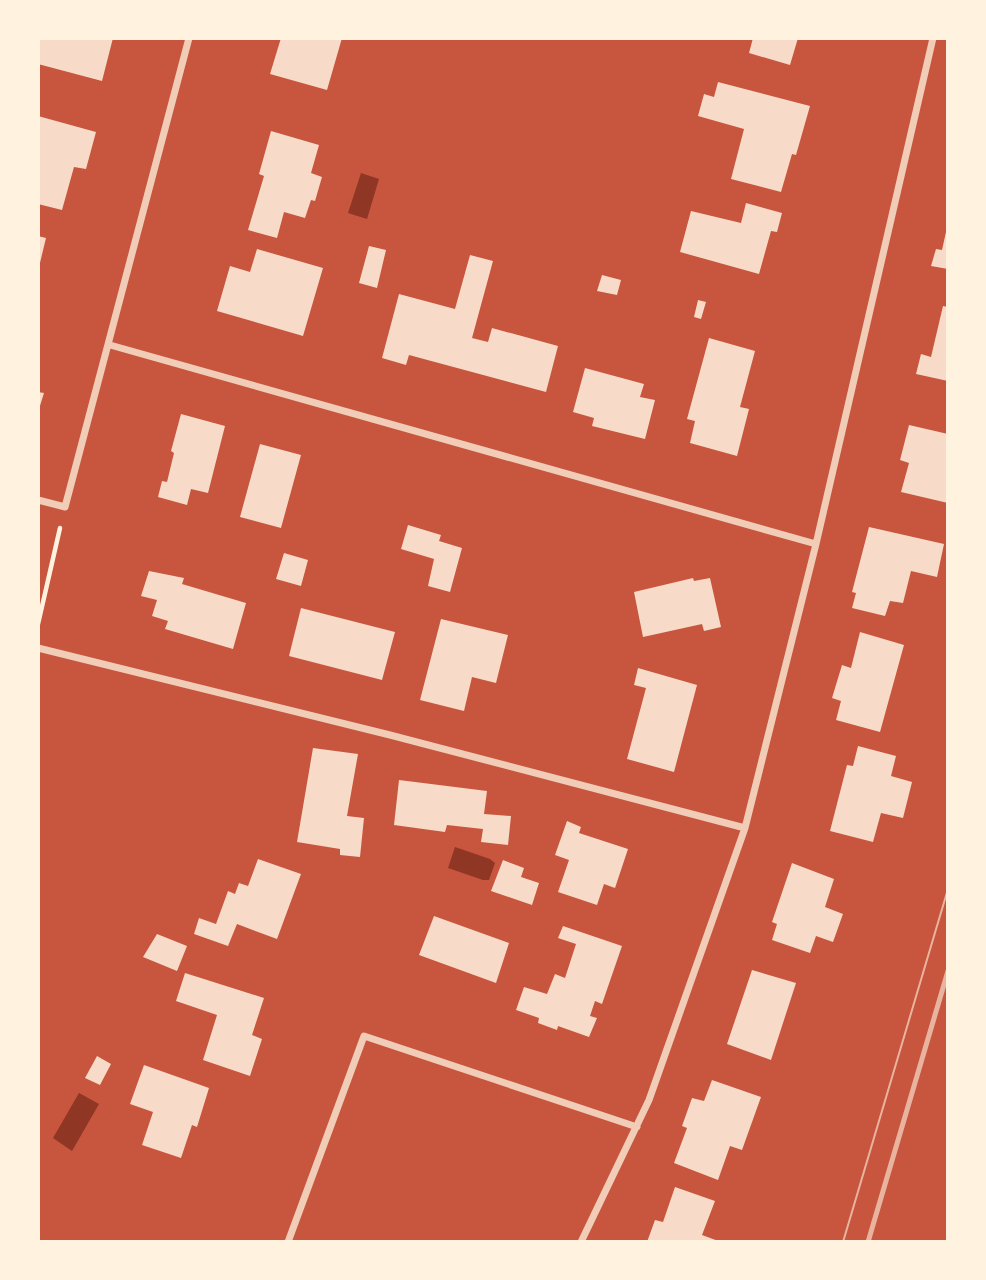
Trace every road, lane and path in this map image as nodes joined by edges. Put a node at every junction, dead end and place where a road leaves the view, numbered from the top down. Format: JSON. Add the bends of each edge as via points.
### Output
{"nodes":[{"id":1,"x":189,"y":38,"type":"edge"},
{"id":2,"x":933,"y":38,"type":"edge"},
{"id":3,"x":110,"y":345,"type":"junction"},
{"id":4,"x":38,"y":500,"type":"edge"},
{"id":5,"x":65,"y":507,"type":"junction"},
{"id":6,"x":816,"y":544,"type":"junction"},
{"id":7,"x":38,"y":624,"type":"edge"},
{"id":8,"x":38,"y":648,"type":"edge"},
{"id":9,"x":745,"y":828,"type":"junction"},
{"id":10,"x":637,"y":1127,"type":"junction"},
{"id":11,"x":288,"y":1241,"type":"edge"},
{"id":12,"x":581,"y":1241,"type":"edge"}],
"edges":[{"from":1,"to":3,"type":"street"},
{"from":2,"to":6,"type":"street"},
{"from":3,"to":5,"type":"street"},
{"from":3,"to":6,"type":"street"},
{"from":4,"to":5,"type":"street"},
{"from":5,"to":7,"type":"path"},
{"from":6,"to":9,"type":"street"},
{"from":8,"to":9,"type":"street","via":[[390,734]]},
{"from":9,"to":10,"type":"street"},
{"from":10,"to":11,"type":"street","via":[[364,1036]]},
{"from":10,"to":12,"type":"street"}]}
